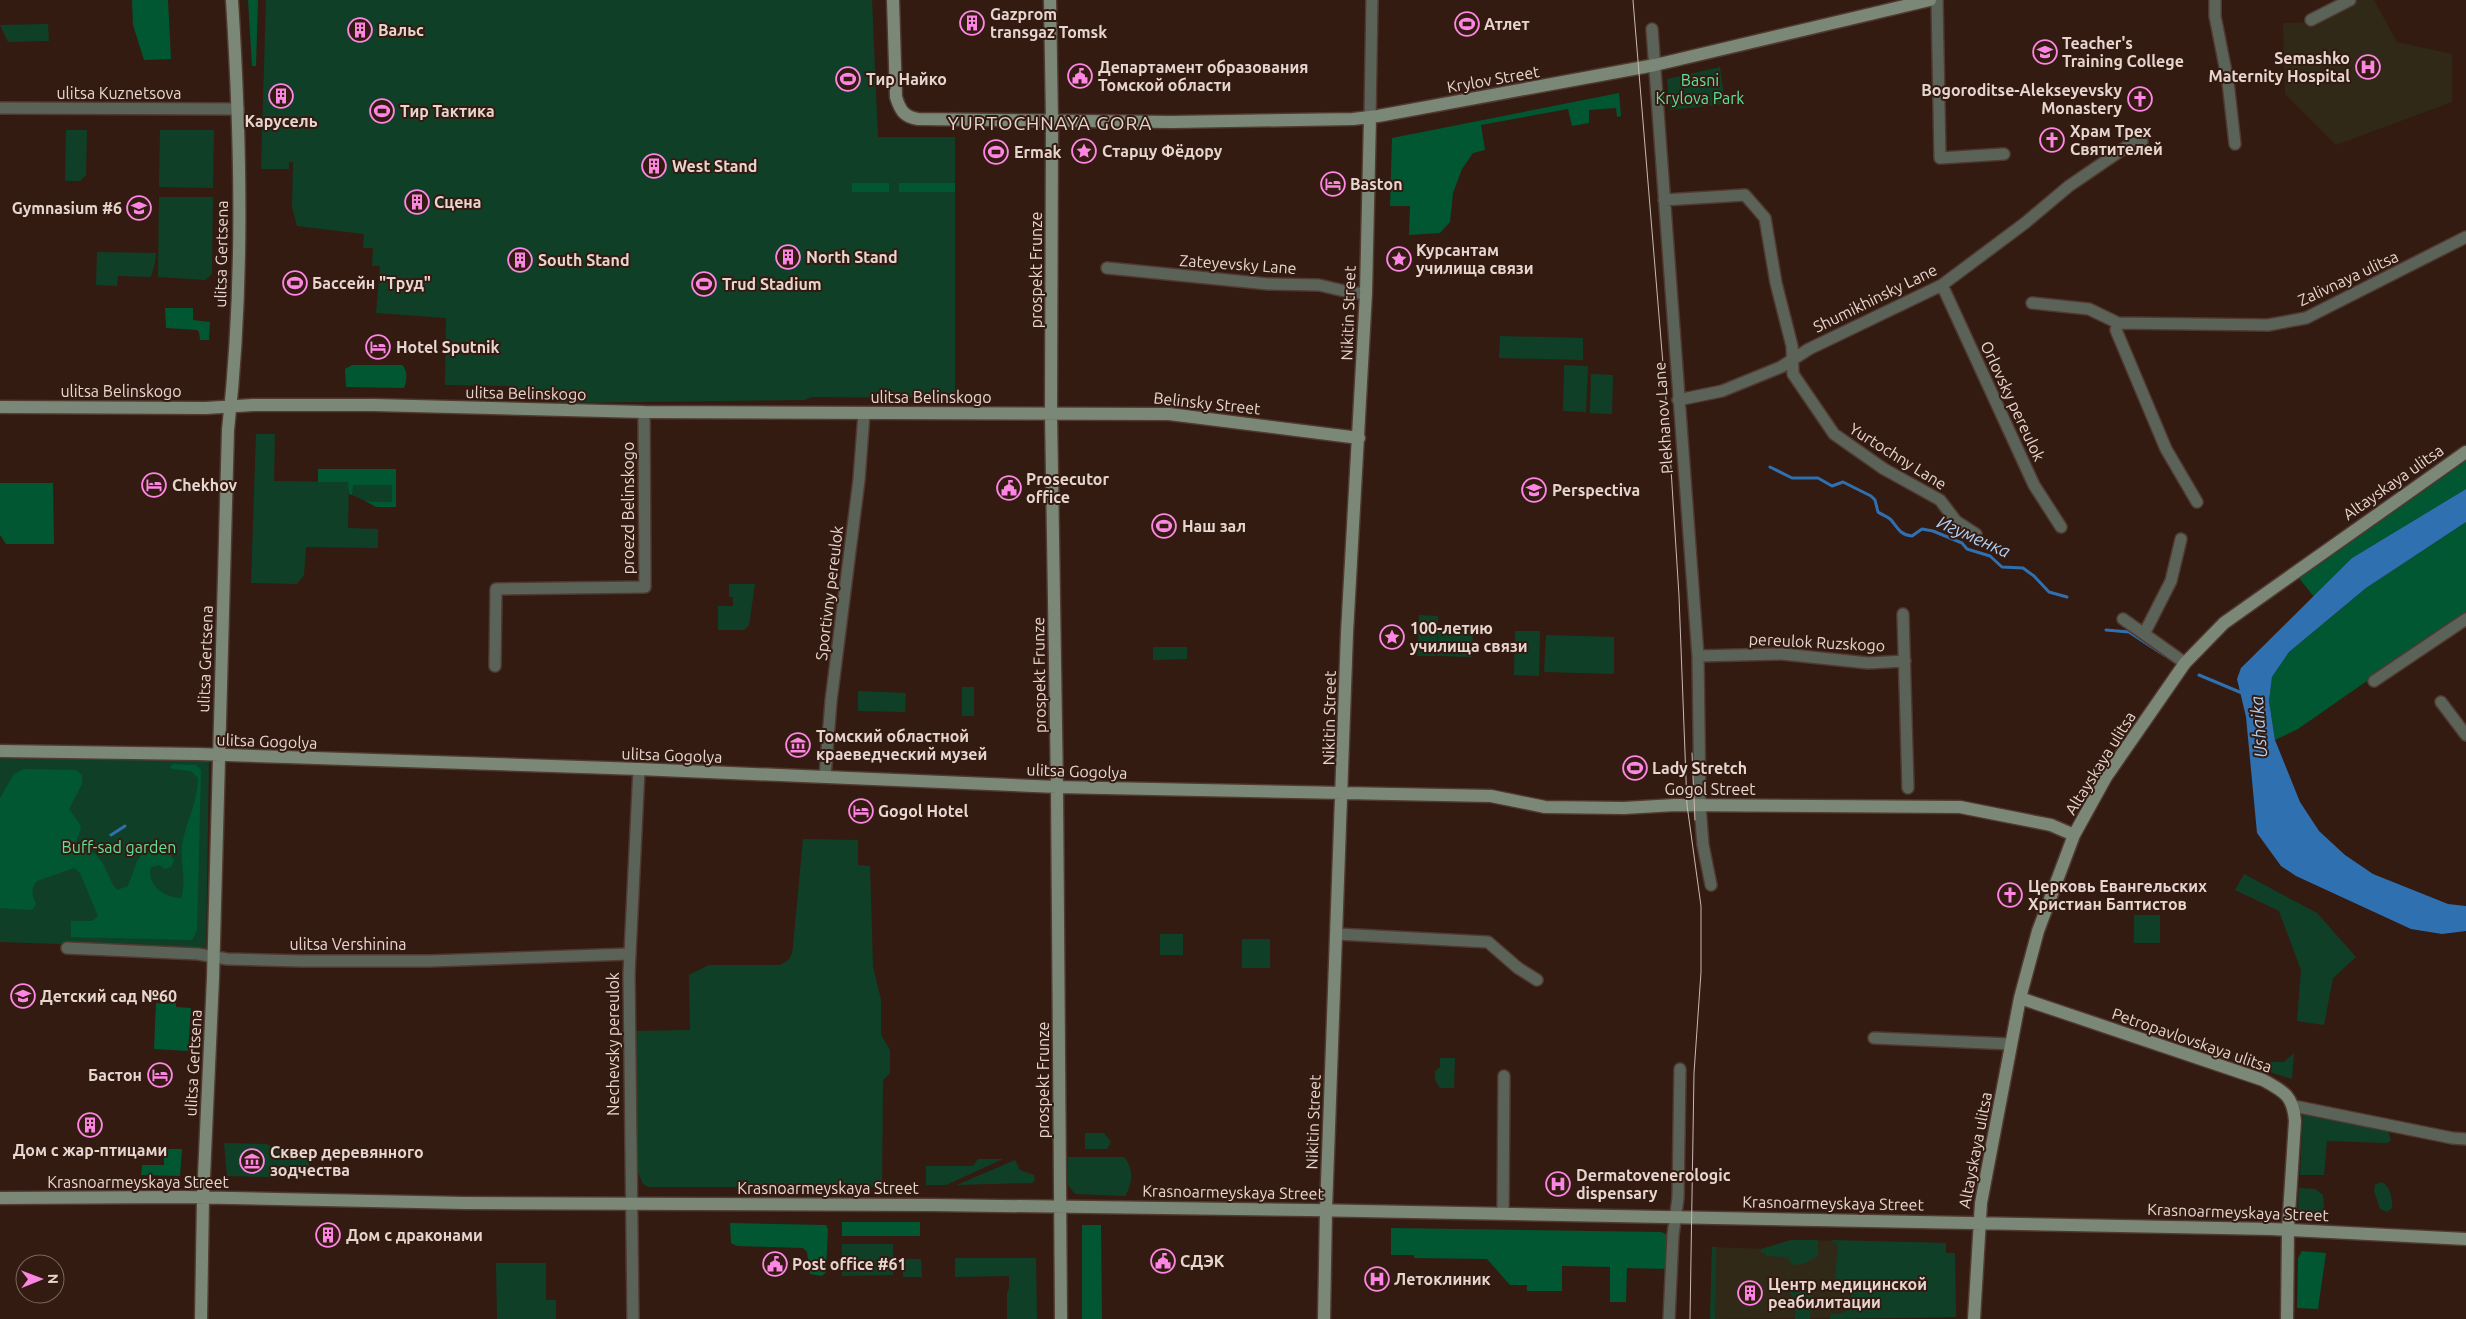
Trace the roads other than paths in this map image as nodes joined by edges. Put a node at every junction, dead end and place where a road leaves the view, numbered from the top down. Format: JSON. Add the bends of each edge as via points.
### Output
{"nodes":[{"id":1,"x":232,"y":0,"type":"edge"},
{"id":2,"x":894,"y":0,"type":"edge"},
{"id":3,"x":1050,"y":0,"type":"edge"},
{"id":4,"x":1372,"y":0,"type":"edge"},
{"id":5,"x":1930,"y":0,"type":"edge"},
{"id":6,"x":1937,"y":0,"type":"edge"},
{"id":7,"x":2215,"y":0,"type":"edge"},
{"id":8,"x":2350,"y":0,"type":"edge"},
{"id":9,"x":2311,"y":20,"type":"dead end"},
{"id":10,"x":1652,"y":29,"type":"dead end"},
{"id":11,"x":1655,"y":65,"type":"junction"},
{"id":12,"x":0,"y":108,"type":"edge"},
{"id":13,"x":238,"y":109,"type":"junction"},
{"id":14,"x":1370,"y":118,"type":"junction"},
{"id":15,"x":1052,"y":120,"type":"junction"},
{"id":16,"x":2142,"y":142,"type":"dead end"},
{"id":17,"x":2235,"y":144,"type":"dead end"},
{"id":18,"x":2004,"y":154,"type":"dead end"},
{"id":19,"x":1664,"y":200,"type":"junction"},
{"id":20,"x":2466,"y":237,"type":"edge"},
{"id":21,"x":1106,"y":268,"type":"dead end"},
{"id":22,"x":1942,"y":285,"type":"junction"},
{"id":23,"x":1366,"y":293,"type":"junction"},
{"id":24,"x":2032,"y":303,"type":"dead end"},
{"id":25,"x":2118,"y":323,"type":"junction"},
{"id":26,"x":1791,"y":362,"type":"junction"},
{"id":27,"x":1678,"y":400,"type":"junction"},
{"id":28,"x":231,"y":406,"type":"junction"},
{"id":29,"x":0,"y":407,"type":"edge"},
{"id":30,"x":644,"y":412,"type":"junction"},
{"id":31,"x":1051,"y":413,"type":"junction"},
{"id":32,"x":864,"y":414,"type":"junction"},
{"id":33,"x":1359,"y":438,"type":"junction"},
{"id":34,"x":2466,"y":452,"type":"edge"},
{"id":35,"x":2197,"y":502,"type":"dead end"},
{"id":36,"x":2061,"y":527,"type":"dead end"},
{"id":37,"x":1976,"y":534,"type":"dead end"},
{"id":38,"x":2181,"y":539,"type":"dead end"},
{"id":39,"x":1903,"y":614,"type":"dead end"},
{"id":40,"x":2123,"y":619,"type":"dead end"},
{"id":41,"x":2466,"y":619,"type":"edge"},
{"id":42,"x":2144,"y":634,"type":"junction"},
{"id":43,"x":1698,"y":656,"type":"junction"},
{"id":44,"x":1905,"y":661,"type":"junction"},
{"id":45,"x":2185,"y":663,"type":"junction"},
{"id":46,"x":495,"y":666,"type":"dead end"},
{"id":47,"x":2374,"y":681,"type":"dead end"},
{"id":48,"x":2441,"y":702,"type":"dead end"},
{"id":49,"x":2466,"y":734,"type":"edge"},
{"id":50,"x":0,"y":751,"type":"edge"},
{"id":51,"x":218,"y":756,"type":"junction"},
{"id":52,"x":639,"y":769,"type":"junction"},
{"id":53,"x":824,"y":777,"type":"junction"},
{"id":54,"x":1057,"y":787,"type":"junction"},
{"id":55,"x":1908,"y":788,"type":"dead end"},
{"id":56,"x":1343,"y":793,"type":"junction"},
{"id":57,"x":1700,"y":806,"type":"junction"},
{"id":58,"x":2074,"y":835,"type":"junction"},
{"id":59,"x":1712,"y":885,"type":"dead end"},
{"id":60,"x":1337,"y":934,"type":"junction"},
{"id":61,"x":67,"y":948,"type":"dead end"},
{"id":62,"x":629,"y":954,"type":"junction"},
{"id":63,"x":214,"y":958,"type":"junction"},
{"id":64,"x":1537,"y":980,"type":"dead end"},
{"id":65,"x":2020,"y":998,"type":"junction"},
{"id":66,"x":1874,"y":1038,"type":"dead end"},
{"id":67,"x":2011,"y":1044,"type":"junction"},
{"id":68,"x":1680,"y":1069,"type":"dead end"},
{"id":69,"x":1504,"y":1076,"type":"dead end"},
{"id":70,"x":2294,"y":1106,"type":"junction"},
{"id":71,"x":2466,"y":1139,"type":"edge"},
{"id":72,"x":0,"y":1198,"type":"edge"},
{"id":73,"x":203,"y":1198,"type":"junction"},
{"id":74,"x":631,"y":1204,"type":"junction"},
{"id":75,"x":1060,"y":1206,"type":"junction"},
{"id":76,"x":1326,"y":1210,"type":"junction"},
{"id":77,"x":1504,"y":1214,"type":"junction"},
{"id":78,"x":1675,"y":1217,"type":"junction"},
{"id":79,"x":1978,"y":1222,"type":"junction"},
{"id":80,"x":2288,"y":1229,"type":"junction"},
{"id":81,"x":2466,"y":1239,"type":"edge"},
{"id":82,"x":201,"y":1319,"type":"edge"},
{"id":83,"x":633,"y":1319,"type":"edge"},
{"id":84,"x":1061,"y":1319,"type":"edge"},
{"id":85,"x":1324,"y":1319,"type":"edge"},
{"id":86,"x":1669,"y":1319,"type":"edge"},
{"id":87,"x":1974,"y":1319,"type":"edge"},
{"id":88,"x":2287,"y":1319,"type":"edge"}],
"edges":[{"from":1,"to":13,"type":"main road","name":"ulitsa Gertsena"},
{"from":2,"to":15,"type":"main road","name":"Krylov Street","via":[[896,97],[898,106],[907,116],[918,119]]},
{"from":3,"to":15,"type":"main road","name":"prospekt Frunze"},
{"from":4,"to":14,"type":"street"},
{"from":5,"to":11,"type":"main road","name":"Krylov Street"},
{"from":6,"to":18,"type":"street","via":[[1940,158]]},
{"from":7,"to":17,"type":"street"},
{"from":8,"to":9,"type":"street"},
{"from":10,"to":11,"type":"street","name":"Plekhanov Lane"},
{"from":11,"to":14,"type":"main road","name":"Krylov Street"},
{"from":11,"to":19,"type":"street","name":"Plekhanov Lane"},
{"from":12,"to":13,"type":"street","name":"ulitsa Kuznetsova"},
{"from":13,"to":28,"type":"main road","name":"ulitsa Gertsena","via":[[238,237]]},
{"from":14,"to":15,"type":"main road","name":"Krylov Street","via":[[1191,122]]},
{"from":14,"to":23,"type":"main road","name":"Nikitin Street"},
{"from":15,"to":31,"type":"main road","name":"prospekt Frunze"},
{"from":16,"to":22,"type":"street","name":"Shumikhinsky Lane","via":[[2132,143],[2069,186]]},
{"from":19,"to":26,"type":"street","name":"Yurtochny Lane","via":[[1745,195],[1765,218],[1776,283],[1792,346]]},
{"from":19,"to":27,"type":"street","name":"Plekhanov Lane"},
{"from":20,"to":25,"type":"street","name":"Zalivnaya ulitsa","via":[[2306,318],[2268,325]]},
{"from":21,"to":23,"type":"street","name":"Zateyevsky Lane","via":[[1268,284],[1319,285]]},
{"from":22,"to":26,"type":"street","name":"Shumikhinsky Lane","via":[[1809,349]]},
{"from":22,"to":36,"type":"street","name":"Orlovsky pereulok","via":[[2034,485]]},
{"from":23,"to":33,"type":"main road","name":"Nikitin Street"},
{"from":24,"to":25,"type":"street","name":"Zalivnaya ulitsa","via":[[2089,309]]},
{"from":25,"to":35,"type":"street","via":[[2116,330],[2166,449]]},
{"from":26,"to":27,"type":"street","name":"Shumikhinsky Lane","via":[[1722,390]]},
{"from":26,"to":37,"type":"street","name":"Yurtochny Lane","via":[[1793,374],[1834,434],[1884,469],[1940,500],[1956,521]]},
{"from":27,"to":43,"type":"street","name":"Plekhanov Lane"},
{"from":28,"to":29,"type":"main road","name":"ulitsa Belinskogo"},
{"from":28,"to":30,"type":"main road","name":"ulitsa Belinskogo","via":[[374,405]]},
{"from":28,"to":51,"type":"main road","name":"ulitsa Gertsena"},
{"from":30,"to":32,"type":"main road","name":"ulitsa Belinskogo"},
{"from":30,"to":46,"type":"street","name":"proezd Belinskogo","via":[[645,587],[496,589]]},
{"from":31,"to":32,"type":"main road","name":"ulitsa Belinskogo"},
{"from":31,"to":33,"type":"main road","name":"Belinsky Street","via":[[1177,414]]},
{"from":31,"to":54,"type":"main road","name":"prospekt Frunze"},
{"from":32,"to":53,"type":"street","name":"Sportivny pereulok"},
{"from":33,"to":56,"type":"main road","name":"Nikitin Street","via":[[1348,624]]},
{"from":34,"to":45,"type":"main road","name":"Altayskaya ulitsa","via":[[2247,606],[2212,634]]},
{"from":38,"to":42,"type":"street","via":[[2171,581]]},
{"from":39,"to":44,"type":"street"},
{"from":40,"to":42,"type":"street"},
{"from":41,"to":47,"type":"street"},
{"from":42,"to":45,"type":"street"},
{"from":43,"to":44,"type":"street","name":"pereulok Ruzskogo","via":[[1782,654],[1868,663]]},
{"from":43,"to":57,"type":"street","name":"Plekhanov Lane"},
{"from":44,"to":55,"type":"street"},
{"from":45,"to":58,"type":"main road","name":"Altayskaya ulitsa","via":[[2106,777]]},
{"from":48,"to":49,"type":"street"},
{"from":50,"to":51,"type":"main road","name":"ulitsa Gogolya"},
{"from":51,"to":52,"type":"main road","name":"ulitsa Gogolya"},
{"from":51,"to":63,"type":"main road","name":"ulitsa Gertsena"},
{"from":52,"to":53,"type":"main road","name":"ulitsa Gogolya"},
{"from":52,"to":62,"type":"street","name":"Nechevsky pereulok"},
{"from":53,"to":54,"type":"main road","name":"ulitsa Gogolya"},
{"from":54,"to":56,"type":"main road","name":"ulitsa Gogolya"},
{"from":54,"to":75,"type":"main road","name":"prospekt Frunze"},
{"from":56,"to":57,"type":"main road","name":"Gogol Street","via":[[1491,796],[1545,807]]},
{"from":56,"to":60,"type":"main road","name":"Nikitin Street"},
{"from":57,"to":58,"type":"main road","name":"Gogol Street","via":[[1960,808],[2051,825]]},
{"from":57,"to":59,"type":"street","name":"Plekhanov Lane","via":[[1703,845]]},
{"from":58,"to":65,"type":"main road","name":"Altayskaya ulitsa","via":[[2038,931]]},
{"from":60,"to":64,"type":"street","via":[[1488,942]]},
{"from":60,"to":76,"type":"main road","name":"Nikitin Street"},
{"from":61,"to":63,"type":"street","name":"ulitsa Vershinina","via":[[198,954]]},
{"from":62,"to":63,"type":"street","name":"ulitsa Vershinina","via":[[429,961]]},
{"from":62,"to":74,"type":"street","name":"Nechevsky pereulok"},
{"from":63,"to":73,"type":"main road","name":"ulitsa Gertsena"},
{"from":65,"to":67,"type":"main road","name":"Altayskaya ulitsa"},
{"from":65,"to":70,"type":"main road","name":"Petropavlovskaya ulitsa","via":[[2263,1080],[2281,1090]]},
{"from":66,"to":67,"type":"street"},
{"from":67,"to":79,"type":"main road","name":"Altayskaya ulitsa"},
{"from":68,"to":78,"type":"street"},
{"from":69,"to":77,"type":"street"},
{"from":70,"to":71,"type":"street"},
{"from":70,"to":80,"type":"main road"},
{"from":72,"to":73,"type":"main road","name":"Krasnoarmeyskaya Street"},
{"from":73,"to":74,"type":"main road","name":"Krasnoarmeyskaya Street"},
{"from":73,"to":82,"type":"main road","name":"ulitsa Gertsena"},
{"from":74,"to":75,"type":"main road","name":"Krasnoarmeyskaya Street"},
{"from":74,"to":83,"type":"street","name":"Nechevsky pereulok"},
{"from":75,"to":76,"type":"main road","name":"Krasnoarmeyskaya Street"},
{"from":75,"to":84,"type":"main road","name":"prospekt Frunze"},
{"from":76,"to":77,"type":"main road","name":"Krasnoarmeyskaya Street"},
{"from":76,"to":85,"type":"main road","name":"Nikitin Street"},
{"from":77,"to":78,"type":"main road","name":"Krasnoarmeyskaya Street"},
{"from":78,"to":79,"type":"main road","name":"Krasnoarmeyskaya Street"},
{"from":78,"to":86,"type":"street"},
{"from":79,"to":80,"type":"main road","name":"Krasnoarmeyskaya Street"},
{"from":79,"to":87,"type":"main road","name":"Altayskaya ulitsa"},
{"from":80,"to":81,"type":"main road","name":"Krasnoarmeyskaya Street"},
{"from":80,"to":88,"type":"main road"}]}
